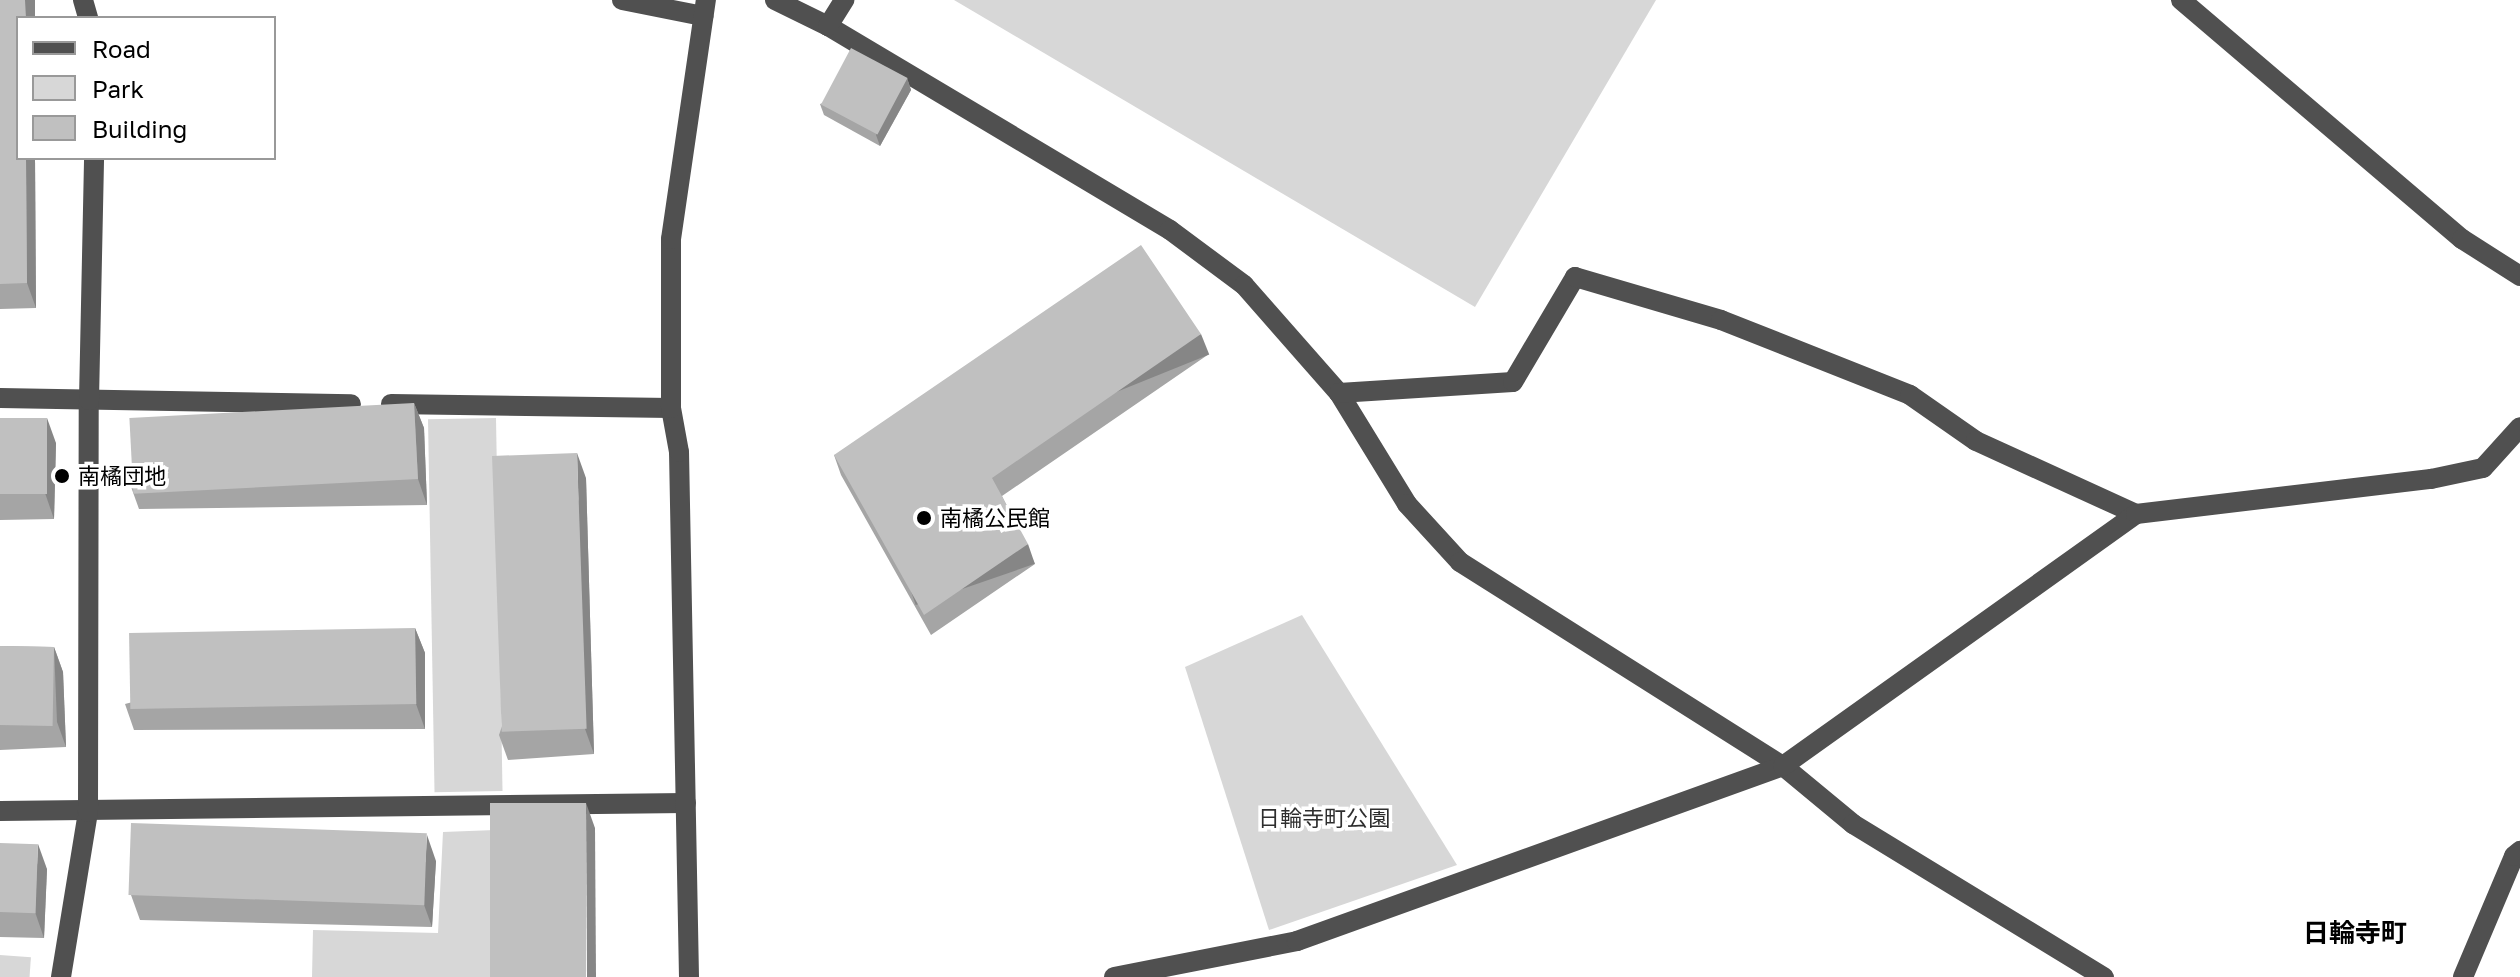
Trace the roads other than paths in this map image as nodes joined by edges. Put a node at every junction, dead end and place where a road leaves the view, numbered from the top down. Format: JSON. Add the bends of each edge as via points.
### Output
{"nodes":[{"id":1,"x":622,"y":0,"type":"edge"},
{"id":2,"x":775,"y":0,"type":"edge"},
{"id":3,"x":844,"y":0,"type":"edge"},
{"id":4,"x":2181,"y":0,"type":"edge"},
{"id":5,"x":704,"y":8,"type":"edge"},
{"id":6,"x":828,"y":26,"type":"junction"},
{"id":7,"x":94,"y":160,"type":"edge"},
{"id":8,"x":2520,"y":276,"type":"edge"},
{"id":9,"x":1339,"y":393,"type":"junction"},
{"id":10,"x":0,"y":398,"type":"edge"},
{"id":11,"x":89,"y":400,"type":"junction"},
{"id":12,"x":671,"y":408,"type":"junction"},
{"id":13,"x":2520,"y":427,"type":"edge"},
{"id":14,"x":2136,"y":514,"type":"junction"},
{"id":15,"x":1783,"y":766,"type":"junction"},
{"id":16,"x":686,"y":803,"type":"junction"},
{"id":17,"x":0,"y":811,"type":"edge"},
{"id":18,"x":88,"y":812,"type":"junction"},
{"id":19,"x":2520,"y":851,"type":"edge"},
{"id":20,"x":61,"y":977,"type":"edge"},
{"id":21,"x":689,"y":977,"type":"edge"},
{"id":22,"x":1114,"y":977,"type":"edge"},
{"id":23,"x":2104,"y":977,"type":"edge"},
{"id":24,"x":2463,"y":977,"type":"edge"}],
"edges":[{"from":1,"to":5,"type":"street"},
{"from":2,"to":6,"type":"street"},
{"from":3,"to":6,"type":"street"},
{"from":4,"to":8,"type":"street","via":[[2462,239]]},
{"from":5,"to":12,"type":"street","via":[[671,239]]},
{"from":6,"to":9,"type":"street","via":[[1170,230],[1244,285]]},
{"from":7,"to":11,"type":"street"},
{"from":9,"to":14,"type":"street","via":[[1513,382],[1575,277],[1721,320],[1910,395],[1976,441]]},
{"from":9,"to":15,"type":"street","via":[[1407,504],[1460,562]]},
{"from":10,"to":11,"type":"street"},
{"from":11,"to":12,"type":"street"},
{"from":11,"to":18,"type":"street"},
{"from":12,"to":16,"type":"street","via":[[679,452]]},
{"from":13,"to":14,"type":"street","via":[[2483,468],[2431,479]]},
{"from":14,"to":15,"type":"street"},
{"from":15,"to":22,"type":"street","via":[[1297,941]]},
{"from":15,"to":23,"type":"street","via":[[1853,824]]},
{"from":16,"to":18,"type":"street"},
{"from":16,"to":21,"type":"street"},
{"from":17,"to":18,"type":"street"},
{"from":18,"to":20,"type":"street"},
{"from":19,"to":24,"type":"street"}]}
